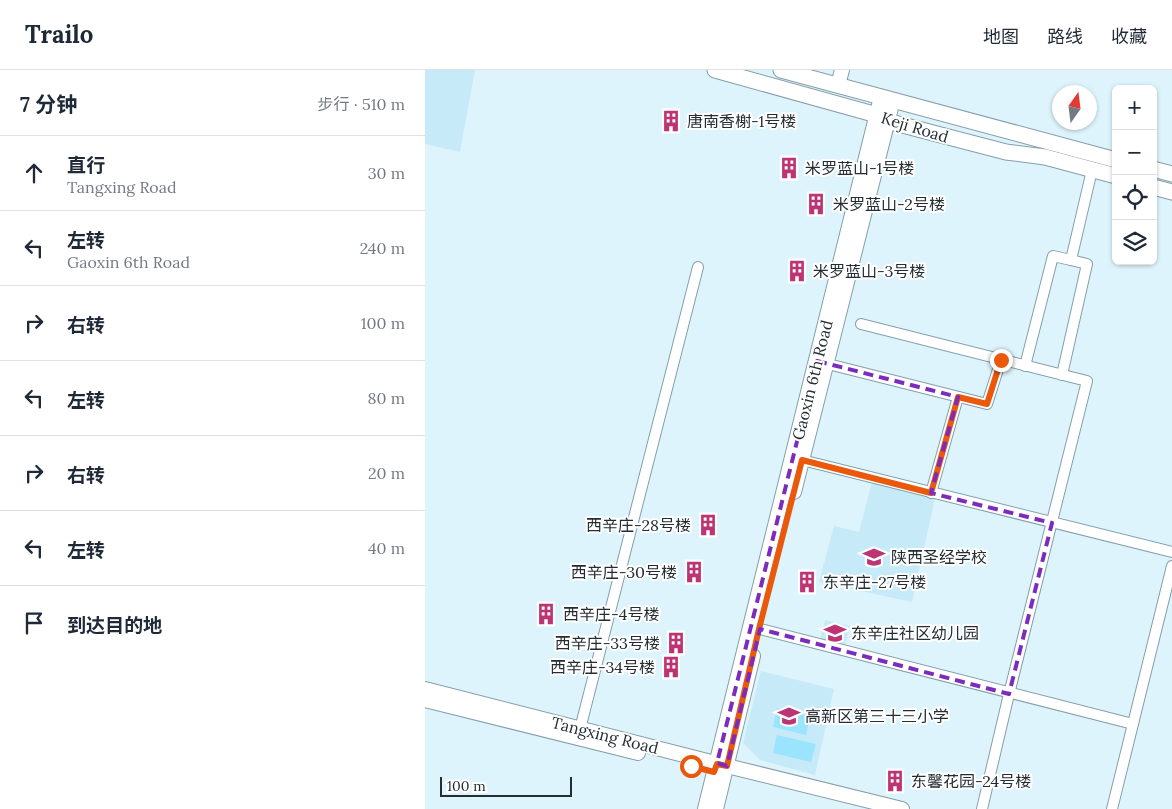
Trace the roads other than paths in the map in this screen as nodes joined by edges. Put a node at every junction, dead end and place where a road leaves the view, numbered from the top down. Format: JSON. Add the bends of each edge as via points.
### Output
{"nodes":[{"id":1,"x":715,"y":70,"type":"edge"},
{"id":2,"x":781,"y":70,"type":"edge"},
{"id":3,"x":842,"y":70,"type":"edge"},
{"id":4,"x":838,"y":85,"type":"junction"},
{"id":5,"x":887,"y":98,"type":"junction"},
{"id":6,"x":882,"y":118,"type":"junction"},
{"id":7,"x":1112,"y":159,"type":"edge"},
{"id":8,"x":1092,"y":170,"type":"junction"},
{"id":9,"x":1157,"y":170,"type":"edge"},
{"id":10,"x":1172,"y":174,"type":"edge"},
{"id":11,"x":1112,"y":175,"type":"edge"},
{"id":12,"x":1157,"y":188,"type":"edge"},
{"id":13,"x":1172,"y":192,"type":"edge"},
{"id":14,"x":1071,"y":260,"type":"junction"},
{"id":15,"x":698,"y":267,"type":"dead end"},
{"id":16,"x":861,"y":324,"type":"dead end"},
{"id":17,"x":1001,"y":360,"type":"junction"},
{"id":18,"x":821,"y":362,"type":"junction"},
{"id":19,"x":1025,"y":366,"type":"junction"},
{"id":20,"x":1062,"y":375,"type":"junction"},
{"id":21,"x":958,"y":397,"type":"junction"},
{"id":22,"x":802,"y":460,"type":"junction"},
{"id":23,"x":931,"y":493,"type":"junction"},
{"id":24,"x":1052,"y":523,"type":"junction"},
{"id":25,"x":1172,"y":552,"type":"edge"},
{"id":26,"x":1172,"y":566,"type":"edge"},
{"id":27,"x":759,"y":629,"type":"junction"},
{"id":28,"x":425,"y":689,"type":"edge"},
{"id":29,"x":1009,"y":694,"type":"junction"},
{"id":30,"x":425,"y":700,"type":"edge"},
{"id":31,"x":1133,"y":724,"type":"junction"},
{"id":32,"x":580,"y":729,"type":"junction"},
{"id":33,"x":721,"y":769,"type":"junction"},
{"id":34,"x":705,"y":809,"type":"edge"},
{"id":35,"x":716,"y":809,"type":"edge"},
{"id":36,"x":865,"y":809,"type":"edge"},
{"id":37,"x":902,"y":809,"type":"edge"},
{"id":38,"x":982,"y":809,"type":"edge"},
{"id":39,"x":1112,"y":809,"type":"edge"}],
"edges":[{"from":1,"to":6,"type":"main road","name":"Keji Road"},
{"from":2,"to":4,"type":"main road","name":"Keji Road"},
{"from":3,"to":4,"type":"street"},
{"from":4,"to":5,"type":"main road","name":"Keji Road"},
{"from":5,"to":6,"type":"street","name":"Gaoxin 6th Road"},
{"from":5,"to":7,"type":"main road","name":"Keji Road"},
{"from":6,"to":8,"type":"main road","name":"Keji Road","via":[[1006,152]]},
{"from":6,"to":18,"type":"street","name":"Gaoxin 6th Road"},
{"from":8,"to":11,"type":"main road","name":"Keji Road"},
{"from":8,"to":14,"type":"street"},
{"from":9,"to":10,"type":"main road"},
{"from":12,"to":13,"type":"main road"},
{"from":14,"to":19,"type":"street","via":[[1053,256]]},
{"from":14,"to":20,"type":"street","via":[[1087,264]]},
{"from":15,"to":32,"type":"street"},
{"from":16,"to":17,"type":"street"},
{"from":17,"to":19,"type":"street"},
{"from":17,"to":21,"type":"street","via":[[987,404]]},
{"from":18,"to":21,"type":"street"},
{"from":18,"to":22,"type":"street","name":"Gaoxin 6th Road"},
{"from":18,"to":33,"type":"street","name":"Gaoxin 6th Road"},
{"from":19,"to":20,"type":"street"},
{"from":20,"to":24,"type":"street","via":[[1087,381]]},
{"from":21,"to":23,"type":"street"},
{"from":22,"to":23,"type":"street"},
{"from":22,"to":27,"type":"street","name":"Gaoxin 6th Road"},
{"from":23,"to":24,"type":"street"},
{"from":24,"to":25,"type":"street"},
{"from":24,"to":29,"type":"street"},
{"from":26,"to":31,"type":"street"},
{"from":27,"to":29,"type":"street"},
{"from":27,"to":33,"type":"street","name":"Gaoxin 6th Road"},
{"from":28,"to":32,"type":"street","name":"Tangxing Road"},
{"from":29,"to":31,"type":"street"},
{"from":29,"to":38,"type":"street"},
{"from":30,"to":33,"type":"street","name":"Tangxing Road"},
{"from":31,"to":39,"type":"street"},
{"from":32,"to":33,"type":"street","name":"Tangxing Road"},
{"from":33,"to":34,"type":"street","name":"Gaoxin 6th Road"},
{"from":33,"to":35,"type":"street","name":"Gaoxin 6th Road"},
{"from":33,"to":36,"type":"street","name":"Tangxing Road"},
{"from":33,"to":37,"type":"street","name":"Tangxing Road"}]}
